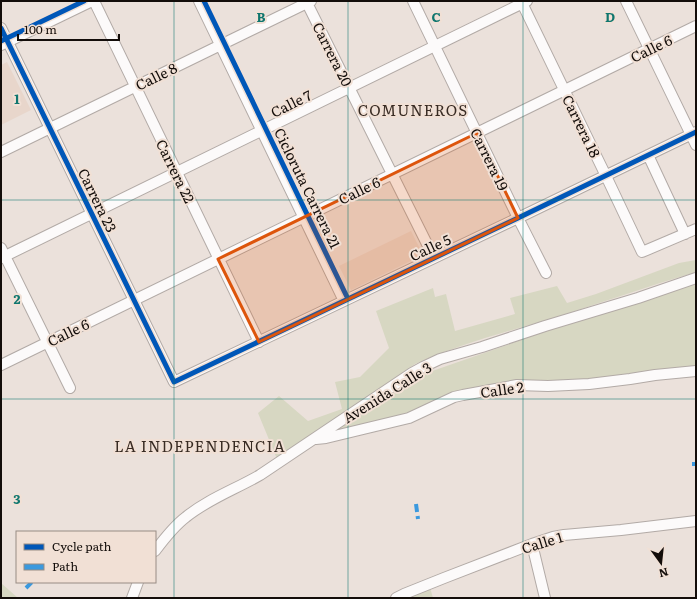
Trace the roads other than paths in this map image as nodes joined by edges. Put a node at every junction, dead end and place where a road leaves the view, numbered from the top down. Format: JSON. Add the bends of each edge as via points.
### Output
{"nodes":[{"id":1,"x":93,"y":1,"type":"edge"},
{"id":2,"x":199,"y":1,"type":"edge"},
{"id":3,"x":413,"y":1,"type":"edge"},
{"id":4,"x":626,"y":1,"type":"edge"},
{"id":5,"x":308,"y":2,"type":"edge"},
{"id":6,"x":523,"y":2,"type":"edge"},
{"id":7,"x":696,"y":26,"type":"edge"},
{"id":8,"x":1,"y":28,"type":"edge"},
{"id":9,"x":4,"y":44,"type":"edge"},
{"id":10,"x":220,"y":45,"type":"junction"},
{"id":11,"x":435,"y":46,"type":"junction"},
{"id":12,"x":649,"y":49,"type":"junction"},
{"id":13,"x":135,"y":86,"type":"junction"},
{"id":14,"x":350,"y":88,"type":"junction"},
{"id":15,"x":564,"y":90,"type":"junction"},
{"id":16,"x":50,"y":128,"type":"junction"},
{"id":17,"x":262,"y":130,"type":"junction"},
{"id":18,"x":477,"y":133,"type":"junction"},
{"id":19,"x":694,"y":133,"type":"edge"},
{"id":20,"x":696,"y":144,"type":"edge"},
{"id":21,"x":1,"y":152,"type":"edge"},
{"id":22,"x":648,"y":155,"type":"junction"},
{"id":23,"x":176,"y":172,"type":"junction"},
{"id":24,"x":392,"y":174,"type":"junction"},
{"id":25,"x":606,"y":176,"type":"junction"},
{"id":26,"x":91,"y":213,"type":"junction"},
{"id":27,"x":304,"y":217,"type":"junction"},
{"id":28,"x":518,"y":218,"type":"junction"},
{"id":29,"x":696,"y":229,"type":"edge"},
{"id":30,"x":685,"y":234,"type":"junction"},
{"id":31,"x":2,"y":254,"type":"edge"},
{"id":32,"x":434,"y":258,"type":"junction"},
{"id":33,"x":218,"y":259,"type":"junction"},
{"id":34,"x":546,"y":273,"type":"dead end"},
{"id":35,"x":696,"y":278,"type":"edge"},
{"id":36,"x":134,"y":300,"type":"junction"},
{"id":37,"x":344,"y":301,"type":"junction"},
{"id":38,"x":47,"y":342,"type":"junction"},
{"id":39,"x":259,"y":342,"type":"junction"},
{"id":40,"x":1,"y":365,"type":"edge"},
{"id":41,"x":696,"y":371,"type":"edge"},
{"id":42,"x":174,"y":382,"type":"joint"},
{"id":43,"x":70,"y":388,"type":"dead end"},
{"id":44,"x":314,"y":439,"type":"junction"},
{"id":45,"x":696,"y":521,"type":"edge"},
{"id":46,"x":532,"y":544,"type":"junction"},
{"id":47,"x":156,"y":550,"type":"edge"},
{"id":48,"x":138,"y":583,"type":"edge"},
{"id":49,"x":132,"y":598,"type":"edge"},
{"id":50,"x":396,"y":598,"type":"edge"},
{"id":51,"x":545,"y":598,"type":"edge"}],
"edges":[{"from":1,"to":9,"type":"street"},
{"from":1,"to":13,"type":"street","name":"Carrera 22"},
{"from":2,"to":10,"type":"street"},
{"from":3,"to":11,"type":"street","name":"Carrera 19"},
{"from":4,"to":12,"type":"street"},
{"from":5,"to":10,"type":"street","name":"Calle 8"},
{"from":5,"to":14,"type":"street","name":"Carrera 20"},
{"from":6,"to":11,"type":"street","name":"Calle 7"},
{"from":6,"to":15,"type":"street","name":"Carrera 18"},
{"from":7,"to":12,"type":"street","name":"Calle 6"},
{"from":8,"to":9,"type":"street","name":"Carrera 23"},
{"from":9,"to":16,"type":"street","name":"Carrera 23"},
{"from":10,"to":13,"type":"street","name":"Calle 8"},
{"from":10,"to":17,"type":"street"},
{"from":11,"to":14,"type":"street","name":"Calle 7"},
{"from":11,"to":18,"type":"street","name":"Carrera 19"},
{"from":12,"to":15,"type":"street","name":"Calle 6"},
{"from":12,"to":19,"type":"street"},
{"from":13,"to":16,"type":"street","name":"Calle 8"},
{"from":13,"to":23,"type":"street","name":"Carrera 22"},
{"from":14,"to":17,"type":"street","name":"Calle 7"},
{"from":14,"to":24,"type":"street","name":"Carrera 20"},
{"from":15,"to":18,"type":"street","name":"Calle 6"},
{"from":15,"to":25,"type":"street","name":"Carrera 18"},
{"from":16,"to":21,"type":"street","name":"Calle 8"},
{"from":16,"to":26,"type":"street","name":"Carrera 23"},
{"from":17,"to":23,"type":"street","name":"Calle 7"},
{"from":17,"to":27,"type":"street"},
{"from":18,"to":24,"type":"street","name":"Calle 6"},
{"from":18,"to":28,"type":"street","name":"Carrera 19"},
{"from":19,"to":20,"type":"street"},
{"from":19,"to":22,"type":"street","name":"Calle 5"},
{"from":22,"to":25,"type":"street","name":"Calle 5"},
{"from":22,"to":30,"type":"street"},
{"from":23,"to":26,"type":"street","name":"Calle 7"},
{"from":23,"to":33,"type":"street","name":"Carrera 22"},
{"from":24,"to":27,"type":"street","name":"Calle 6"},
{"from":24,"to":32,"type":"street","name":"Carrera 20"},
{"from":25,"to":28,"type":"street","name":"Calle 5"},
{"from":25,"to":30,"type":"street","name":"Carrera 18","via":[[642,252]]},
{"from":26,"to":31,"type":"street","name":"Calle 7"},
{"from":26,"to":36,"type":"street","name":"Carrera 23"},
{"from":27,"to":33,"type":"street","name":"Calle 6"},
{"from":27,"to":37,"type":"street"},
{"from":28,"to":32,"type":"street","name":"Calle 5"},
{"from":28,"to":34,"type":"street","name":"Carrera 19"},
{"from":29,"to":30,"type":"street"},
{"from":31,"to":38,"type":"street"},
{"from":32,"to":37,"type":"street","name":"Calle 5"},
{"from":33,"to":36,"type":"street","name":"Calle 6"},
{"from":33,"to":39,"type":"street","name":"Carrera 22"},
{"from":35,"to":44,"type":"street","name":"Avenida Calle 3","via":[[434,362],[412,373]]},
{"from":36,"to":38,"type":"street","name":"Calle 6"},
{"from":36,"to":42,"type":"street","name":"Carrera 23"},
{"from":37,"to":39,"type":"street","name":"Calle 5"},
{"from":38,"to":40,"type":"street","name":"Calle 6"},
{"from":38,"to":43,"type":"street"},
{"from":39,"to":42,"type":"street","name":"Calle 5"},
{"from":41,"to":44,"type":"street","name":"Calle 2","via":[[589,384],[507,386],[454,397],[401,420]]},
{"from":44,"to":47,"type":"street","name":"Avenida Calle 3","via":[[260,475],[186,516]]},
{"from":45,"to":46,"type":"street","name":"Calle 1","via":[[564,535]]},
{"from":46,"to":50,"type":"street","name":"Calle 1"},
{"from":46,"to":51,"type":"street"},
{"from":48,"to":49,"type":"street"}]}
